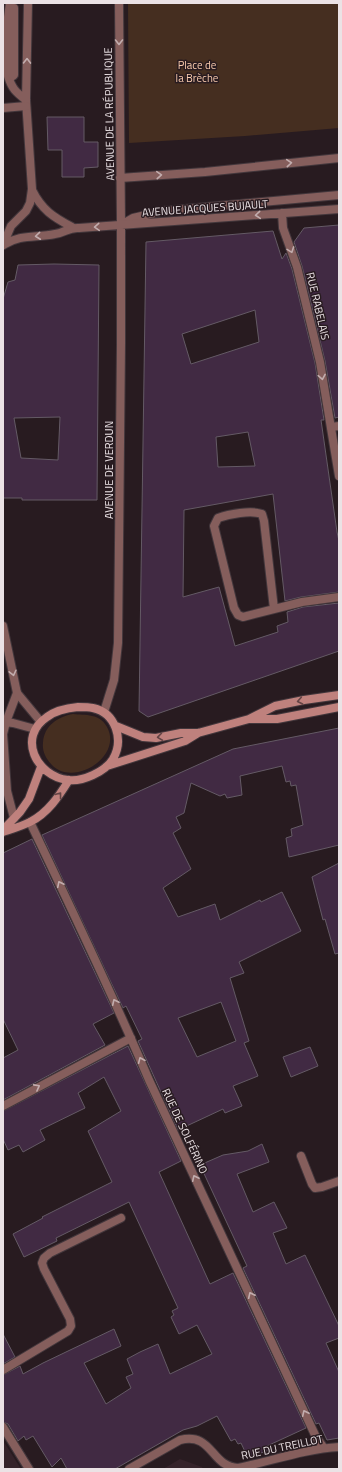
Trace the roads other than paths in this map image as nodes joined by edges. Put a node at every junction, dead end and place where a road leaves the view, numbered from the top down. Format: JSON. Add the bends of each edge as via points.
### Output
{"nodes":[{"id":1,"x":28,"y":3,"type":"edge"},
{"id":2,"x":119,"y":3,"type":"edge"},
{"id":3,"x":11,"y":6,"type":"edge"},
{"id":4,"x":13,"y":76,"type":"dead end"},
{"id":5,"x":26,"y":103,"type":"junction"},
{"id":6,"x":3,"y":108,"type":"edge"},
{"id":7,"x":339,"y":158,"type":"edge"},
{"id":8,"x":120,"y":178,"type":"junction"},
{"id":9,"x":32,"y":189,"type":"junction"},
{"id":10,"x":339,"y":195,"type":"edge"},
{"id":11,"x":339,"y":209,"type":"edge"},
{"id":12,"x":282,"y":213,"type":"junction"},
{"id":13,"x":121,"y":225,"type":"junction"},
{"id":14,"x":72,"y":228,"type":"junction"},
{"id":15,"x":3,"y":245,"type":"edge"},
{"id":16,"x":335,"y":427,"type":"edge"},
{"id":17,"x":339,"y":476,"type":"edge"},
{"id":18,"x":339,"y":597,"type":"edge"},
{"id":19,"x":274,"y":609,"type":"junction"},
{"id":20,"x":3,"y":626,"type":"edge"},
{"id":21,"x":17,"y":693,"type":"junction"},
{"id":22,"x":339,"y":695,"type":"edge"},
{"id":23,"x":339,"y":707,"type":"edge"},
{"id":24,"x":104,"y":712,"type":"junction"},
{"id":25,"x":249,"y":719,"type":"junction"},
{"id":26,"x":4,"y":722,"type":"edge"},
{"id":27,"x":40,"y":722,"type":"junction"},
{"id":28,"x":116,"y":726,"type":"junction"},
{"id":29,"x":35,"y":729,"type":"junction"},
{"id":30,"x":198,"y":733,"type":"junction"},
{"id":31,"x":106,"y":766,"type":"junction"},
{"id":32,"x":41,"y":767,"type":"junction"},
{"id":33,"x":69,"y":780,"type":"junction"},
{"id":34,"x":14,"y":818,"type":"junction"},
{"id":35,"x":30,"y":822,"type":"junction"},
{"id":36,"x":3,"y":831,"type":"edge"},
{"id":37,"x":131,"y":1038,"type":"junction"},
{"id":38,"x":3,"y":1106,"type":"edge"},
{"id":39,"x":301,"y":1156,"type":"dead end"},
{"id":40,"x":339,"y":1181,"type":"edge"},
{"id":41,"x":121,"y":1218,"type":"dead end"},
{"id":42,"x":3,"y":1370,"type":"edge"},
{"id":43,"x":3,"y":1427,"type":"edge"},
{"id":44,"x":339,"y":1447,"type":"edge"},
{"id":45,"x":324,"y":1448,"type":"junction"},
{"id":46,"x":29,"y":1469,"type":"edge"},
{"id":47,"x":129,"y":1469,"type":"edge"}],
"edges":[{"from":5,"to":1,"type":"street","one_way":true},
{"from":2,"to":8,"type":"street","name":"AVENUE DE LA RÉPUBLIQUE","one_way":true},
{"from":3,"to":4,"type":"street","via":[[14,8]]},
{"from":3,"to":5,"type":"street","via":[[8,17],[8,76],[15,92]]},
{"from":5,"to":6,"type":"street"},
{"from":5,"to":9,"type":"street"},
{"from":8,"to":7,"type":"street","one_way":true},
{"from":8,"to":13,"type":"street","name":"AVENUE DE LA RÉPUBLIQUE"},
{"from":9,"to":14,"type":"street","via":[[38,202],[49,214]]},
{"from":9,"to":15,"type":"street","via":[[26,211],[11,226]]},
{"from":10,"to":13,"type":"street","via":[[163,211],[133,218]]},
{"from":11,"to":12,"type":"street","name":"AVENUE JACQUES BUJAULT"},
{"from":12,"to":13,"type":"street","name":"AVENUE JACQUES BUJAULT","one_way":true},
{"from":12,"to":16,"type":"street","name":"RUE RABELAIS","one_way":true,"via":[[283,228],[297,267]]},
{"from":13,"to":14,"type":"street","name":"AVENUE JACQUES BUJAULT","one_way":true},
{"from":13,"to":24,"type":"street","name":"AVENUE DE VERDUN","via":[[118,643],[114,680]]},
{"from":14,"to":15,"type":"street","name":"AVENUE JACQUES BUJAULT","one_way":true,"via":[[56,234],[15,238]]},
{"from":16,"to":17,"type":"street","name":"RUE RABELAIS"},
{"from":18,"to":19,"type":"street"},
{"from":19,"to":19,"type":"street","via":[[262,514],[256,512],[218,518],[214,526],[234,608],[243,617]]},
{"from":20,"to":21,"type":"street","one_way":true},
{"from":21,"to":26,"type":"street"},
{"from":21,"to":27,"type":"street"},
{"from":22,"to":25,"type":"main road","one_way":true,"via":[[275,706]]},
{"from":23,"to":25,"type":"main road","via":[[277,719]]},
{"from":24,"to":27,"type":"main road","via":[[94,708],[67,708]]},
{"from":24,"to":28,"type":"main road"},
{"from":25,"to":30,"type":"main road"},
{"from":26,"to":29,"type":"street"},
{"from":26,"to":34,"type":"street","via":[[7,791]]},
{"from":27,"to":29,"type":"main road"},
{"from":30,"to":28,"type":"main road","one_way":true,"via":[[144,737]]},
{"from":28,"to":31,"type":"main road","via":[[116,752]]},
{"from":29,"to":32,"type":"main road","via":[[32,747]]},
{"from":30,"to":31,"type":"main road","via":[[186,741]]},
{"from":31,"to":33,"type":"main road","via":[[87,777]]},
{"from":32,"to":33,"type":"main road","via":[[55,777]]},
{"from":32,"to":34,"type":"main road","via":[[29,799]]},
{"from":35,"to":33,"type":"main road","one_way":true,"via":[[48,809]]},
{"from":34,"to":36,"type":"main road"},
{"from":35,"to":36,"type":"main road"},
{"from":37,"to":35,"type":"street","name":"RUE DE SOLFÉRINO","one_way":true},
{"from":38,"to":37,"type":"street","one_way":true},
{"from":45,"to":37,"type":"street","name":"RUE DE SOLFÉRINO","one_way":true,"via":[[316,1436]]},
{"from":39,"to":40,"type":"street","via":[[315,1188]]},
{"from":41,"to":42,"type":"street","via":[[44,1258],[44,1269],[70,1319],[71,1326],[68,1331]]},
{"from":43,"to":46,"type":"street"},
{"from":44,"to":45,"type":"street","name":"RUE DU TREILLOT"},
{"from":45,"to":47,"type":"street","name":"RUE DU TREILLOT","via":[[238,1468],[223,1463],[202,1441],[189,1438],[180,1440]]}]}
